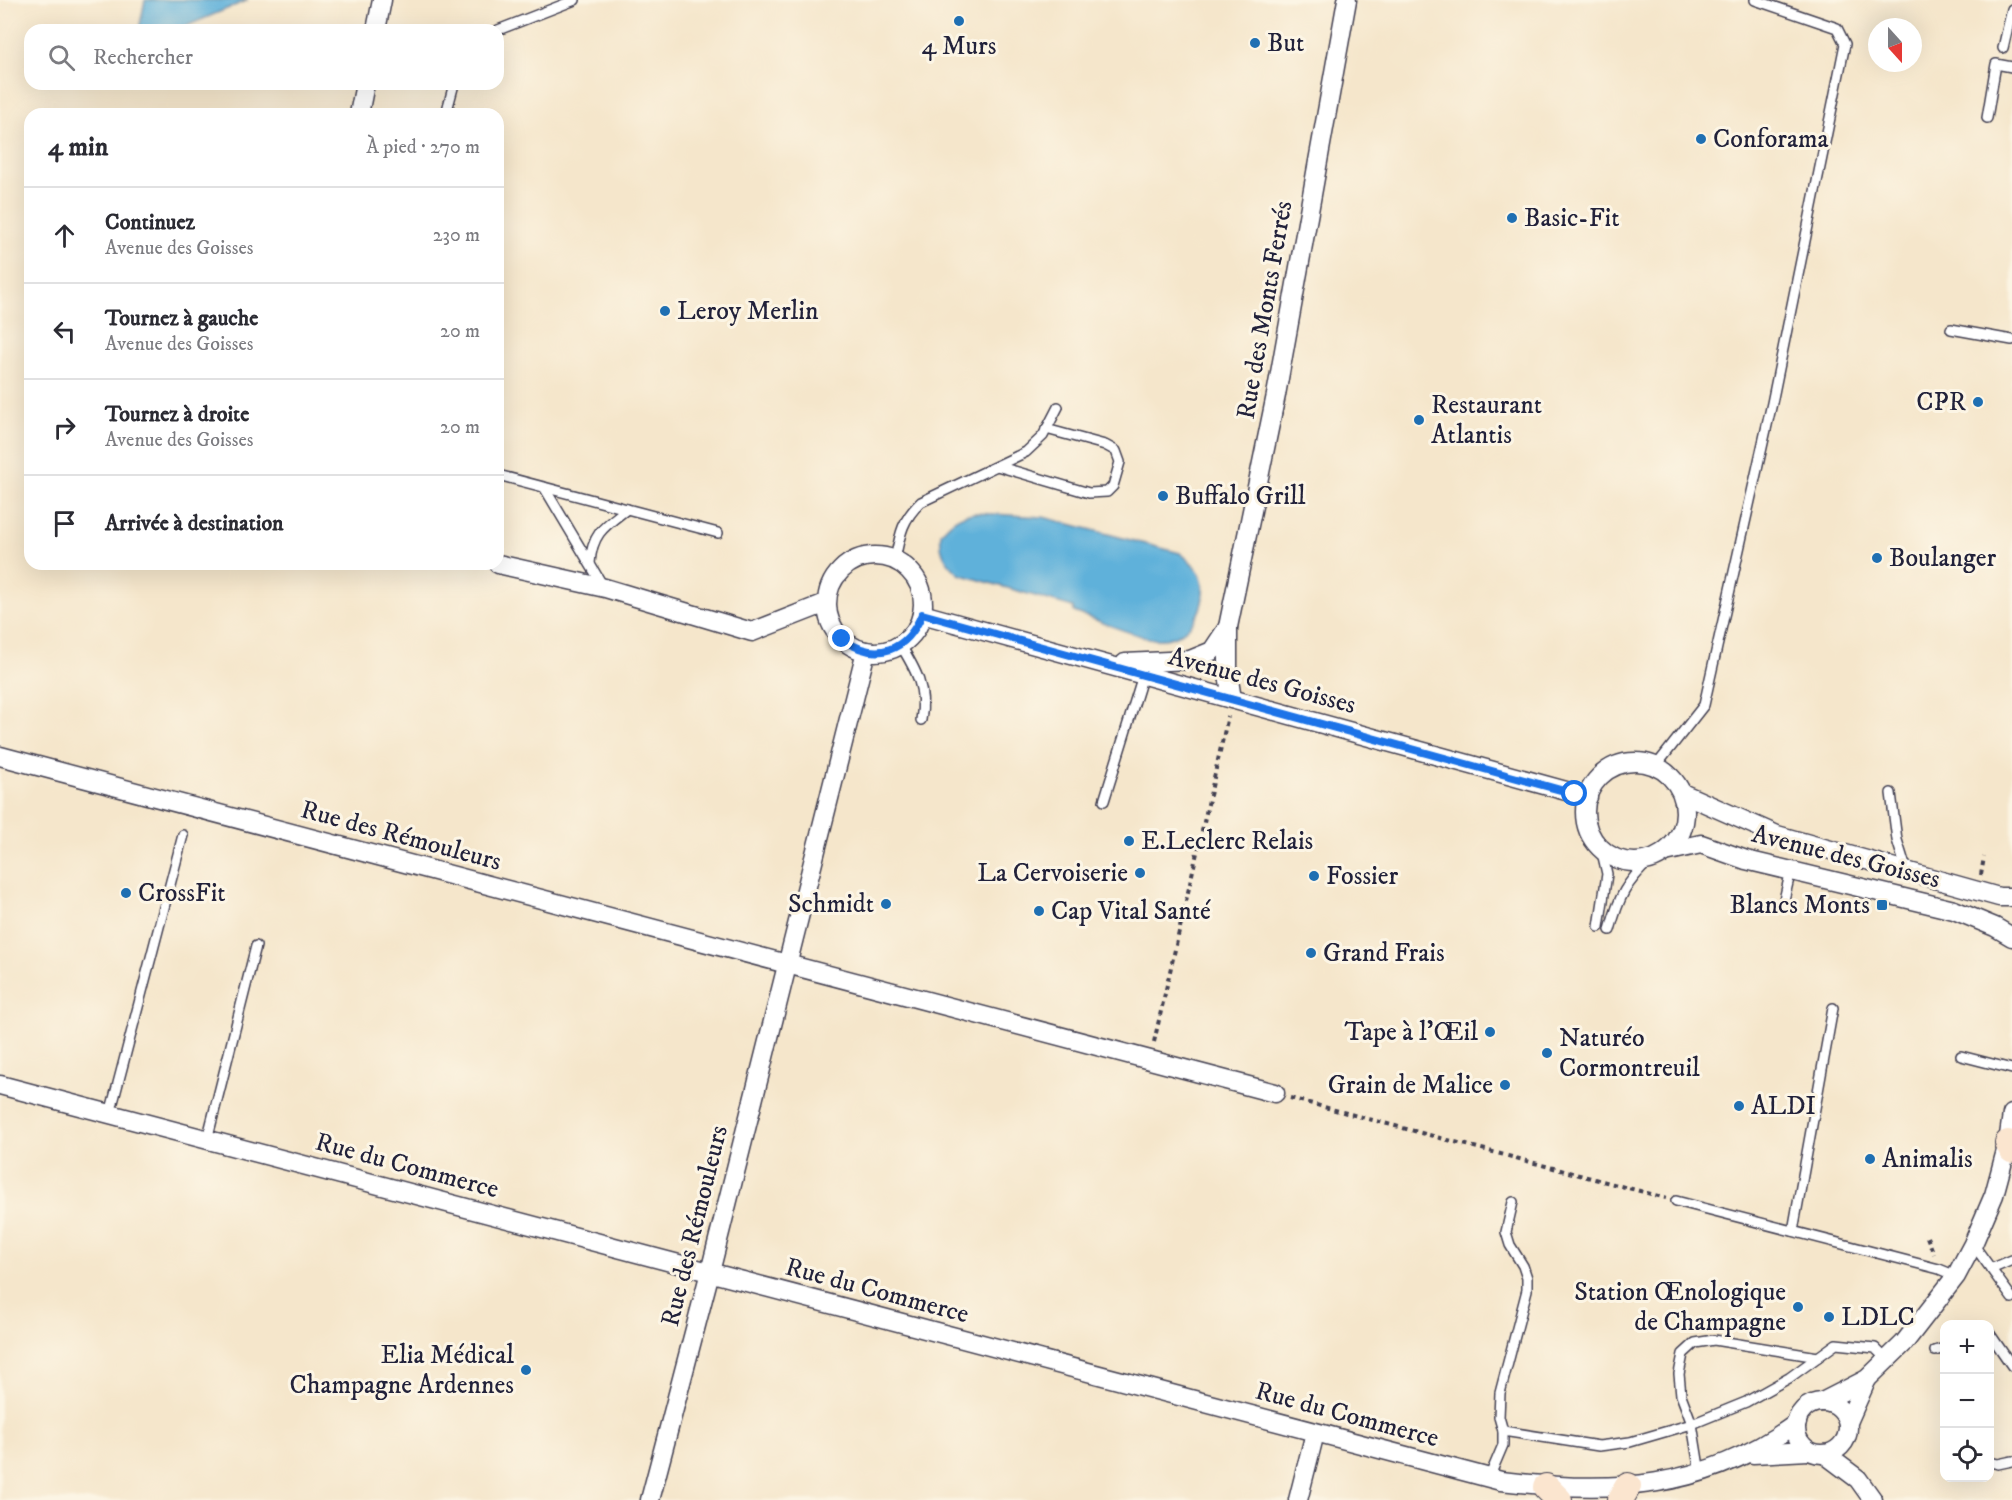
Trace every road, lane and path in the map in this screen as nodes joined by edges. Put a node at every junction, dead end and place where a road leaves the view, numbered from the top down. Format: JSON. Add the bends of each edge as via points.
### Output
{"nodes":[{"id":1,"x":382,"y":0,"type":"edge"},
{"id":2,"x":574,"y":0,"type":"edge"},
{"id":3,"x":1347,"y":0,"type":"edge"},
{"id":4,"x":1755,"y":0,"type":"edge"},
{"id":5,"x":2012,"y":9,"type":"edge"},
{"id":6,"x":377,"y":24,"type":"edge"},
{"id":7,"x":504,"y":28,"type":"edge"},
{"id":8,"x":2003,"y":48,"type":"dead end"},
{"id":9,"x":2012,"y":67,"type":"edge"},
{"id":10,"x":364,"y":90,"type":"edge"},
{"id":11,"x":452,"y":90,"type":"edge"},
{"id":12,"x":359,"y":108,"type":"edge"},
{"id":13,"x":448,"y":108,"type":"edge"},
{"id":14,"x":1987,"y":118,"type":"dead end"},
{"id":15,"x":1951,"y":329,"type":"dead end"},
{"id":16,"x":2012,"y":340,"type":"edge"},
{"id":17,"x":1058,"y":407,"type":"dead end"},
{"id":18,"x":1046,"y":429,"type":"junction"},
{"id":19,"x":997,"y":466,"type":"junction"},
{"id":20,"x":504,"y":477,"type":"edge"},
{"id":21,"x":544,"y":487,"type":"junction"},
{"id":22,"x":627,"y":509,"type":"junction"},
{"id":23,"x":718,"y":533,"type":"dead end"},
{"id":24,"x":895,"y":560,"type":"junction"},
{"id":25,"x":590,"y":563,"type":"junction"},
{"id":26,"x":504,"y":565,"type":"edge"},
{"id":27,"x":605,"y":588,"type":"junction"},
{"id":28,"x":826,"y":603,"type":"junction"},
{"id":29,"x":922,"y":614,"type":"junction"},
{"id":30,"x":1228,"y":627,"type":"junction"},
{"id":31,"x":900,"y":644,"type":"junction"},
{"id":32,"x":866,"y":651,"type":"junction"},
{"id":33,"x":1103,"y":663,"type":"junction"},
{"id":34,"x":1143,"y":675,"type":"junction"},
{"id":35,"x":1232,"y":699,"type":"junction"},
{"id":36,"x":921,"y":720,"type":"dead end"},
{"id":37,"x":0,"y":756,"type":"edge"},
{"id":38,"x":1656,"y":766,"type":"junction"},
{"id":39,"x":1682,"y":793,"type":"junction"},
{"id":40,"x":1891,"y":793,"type":"dead end"},
{"id":41,"x":1587,"y":797,"type":"junction"},
{"id":42,"x":1104,"y":801,"type":"dead end"},
{"id":43,"x":183,"y":835,"type":"dead end"},
{"id":44,"x":1601,"y":848,"type":"junction"},
{"id":45,"x":1658,"y":856,"type":"junction"},
{"id":46,"x":1791,"y":870,"type":"junction"},
{"id":47,"x":1907,"y":872,"type":"junction"},
{"id":48,"x":2012,"y":897,"type":"edge"},
{"id":49,"x":1783,"y":904,"type":"dead end"},
{"id":50,"x":1599,"y":927,"type":"dead end"},
{"id":51,"x":1610,"y":930,"type":"dead end"},
{"id":52,"x":2012,"y":937,"type":"edge"},
{"id":53,"x":256,"y":946,"type":"dead end"},
{"id":54,"x":788,"y":965,"type":"junction"},
{"id":55,"x":1833,"y":1008,"type":"dead end"},
{"id":56,"x":1961,"y":1056,"type":"dead end"},
{"id":57,"x":1150,"y":1060,"type":"junction"},
{"id":58,"x":2012,"y":1069,"type":"edge"},
{"id":59,"x":0,"y":1085,"type":"edge"},
{"id":60,"x":1275,"y":1094,"type":"joint"},
{"id":61,"x":110,"y":1114,"type":"junction"},
{"id":62,"x":2012,"y":1114,"type":"edge"},
{"id":63,"x":207,"y":1140,"type":"junction"},
{"id":64,"x":2010,"y":1146,"type":"edge"},
{"id":65,"x":1676,"y":1201,"type":"joint"},
{"id":66,"x":1513,"y":1202,"type":"dead end"},
{"id":67,"x":1793,"y":1231,"type":"junction"},
{"id":68,"x":1973,"y":1244,"type":"junction"},
{"id":69,"x":2012,"y":1260,"type":"edge"},
{"id":70,"x":1991,"y":1269,"type":"junction"},
{"id":71,"x":710,"y":1272,"type":"junction"},
{"id":72,"x":1956,"y":1276,"type":"junction"},
{"id":73,"x":2012,"y":1298,"type":"edge"},
{"id":74,"x":1994,"y":1341,"type":"edge"},
{"id":75,"x":1818,"y":1357,"type":"junction"},
{"id":76,"x":1887,"y":1360,"type":"junction"},
{"id":77,"x":2012,"y":1366,"type":"edge"},
{"id":78,"x":1867,"y":1379,"type":"junction"},
{"id":79,"x":1822,"y":1402,"type":"junction"},
{"id":80,"x":1797,"y":1423,"type":"junction"},
{"id":81,"x":1692,"y":1424,"type":"junction"},
{"id":82,"x":1503,"y":1431,"type":"junction"},
{"id":83,"x":1847,"y":1431,"type":"junction"},
{"id":84,"x":1315,"y":1433,"type":"junction"},
{"id":85,"x":1817,"y":1453,"type":"junction"},
{"id":86,"x":1745,"y":1455,"type":"junction"},
{"id":87,"x":2012,"y":1461,"type":"edge"},
{"id":88,"x":1994,"y":1463,"type":"edge"},
{"id":89,"x":1700,"y":1473,"type":"junction"},
{"id":90,"x":1489,"y":1478,"type":"junction"},
{"id":91,"x":1858,"y":1479,"type":"junction"},
{"id":92,"x":1552,"y":1493,"type":"edge"},
{"id":93,"x":1624,"y":1493,"type":"edge"},
{"id":94,"x":650,"y":1500,"type":"edge"},
{"id":95,"x":1298,"y":1500,"type":"edge"},
{"id":96,"x":1873,"y":1500,"type":"edge"}],
"edges":[{"from":1,"to":6,"type":"street"},
{"from":2,"to":7,"type":"lane"},
{"from":3,"to":30,"type":"street","name":"Rue des Monts Ferrés","via":[[1276,395]]},
{"from":4,"to":38,"type":"lane","via":[[1837,28],[1845,44],[1772,403],[1704,705]]},
{"from":5,"to":8,"type":"lane"},
{"from":9,"to":14,"type":"lane","via":[[1996,64]]},
{"from":10,"to":12,"type":"street"},
{"from":11,"to":13,"type":"lane"},
{"from":15,"to":16,"type":"lane"},
{"from":17,"to":18,"type":"lane"},
{"from":18,"to":19,"type":"lane","via":[[1026,452]]},
{"from":18,"to":19,"type":"lane","via":[[1116,451],[1120,462],[1113,486],[1107,492],[1089,493]]},
{"from":19,"to":24,"type":"lane","via":[[921,501],[901,529]]},
{"from":20,"to":21,"type":"lane"},
{"from":21,"to":22,"type":"lane"},
{"from":21,"to":25,"type":"lane"},
{"from":22,"to":23,"type":"lane"},
{"from":22,"to":25,"type":"lane","via":[[602,528],[591,549]]},
{"from":24,"to":28,"type":"street","via":[[879,555],[849,563],[837,574]]},
{"from":24,"to":29,"type":"street","via":[[918,582],[923,597]]},
{"from":25,"to":27,"type":"lane"},
{"from":26,"to":27,"type":"street"},
{"from":27,"to":28,"type":"street","via":[[752,632]]},
{"from":28,"to":32,"type":"street","via":[[831,623],[842,639]]},
{"from":29,"to":31,"type":"street","via":[[916,629]]},
{"from":29,"to":33,"type":"street","name":"Avenue des Goisses"},
{"from":30,"to":33,"type":"street","name":"Rue des Monts Ferrés","via":[[1212,651],[1190,660]]},
{"from":30,"to":35,"type":"street","name":"Rue des Monts Ferrés"},
{"from":31,"to":32,"type":"street","via":[[885,651]]},
{"from":31,"to":36,"type":"lane","via":[[919,677],[924,705]]},
{"from":32,"to":54,"type":"street","name":"Rue des Rémouleurs"},
{"from":33,"to":34,"type":"street","name":"Avenue des Goisses"},
{"from":34,"to":35,"type":"street","name":"Avenue des Goisses"},
{"from":34,"to":42,"type":"lane"},
{"from":35,"to":41,"type":"street","name":"Avenue des Goisses"},
{"from":35,"to":57,"type":"path"},
{"from":37,"to":54,"type":"street","name":"Rue des Rémouleurs"},
{"from":38,"to":39,"type":"street","via":[[1671,777]]},
{"from":38,"to":41,"type":"street","via":[[1623,763],[1607,770]]},
{"from":39,"to":45,"type":"street","via":[[1686,809],[1683,826],[1676,841]]},
{"from":39,"to":47,"type":"street","name":"Avenue des Goisses","via":[[1777,835]]},
{"from":40,"to":47,"type":"lane","via":[[1897,840]]},
{"from":41,"to":44,"type":"street","via":[[1587,825]]},
{"from":43,"to":61,"type":"lane"},
{"from":44,"to":45,"type":"street","via":[[1612,856],[1638,862]]},
{"from":44,"to":50,"type":"lane","via":[[1607,874]]},
{"from":45,"to":46,"type":"street","name":"Avenue des Goisses","via":[[1701,844]]},
{"from":45,"to":51,"type":"lane","via":[[1627,884]]},
{"from":46,"to":49,"type":"lane"},
{"from":46,"to":52,"type":"street","name":"Avenue des Goisses","via":[[1954,910]]},
{"from":47,"to":48,"type":"street","name":"Avenue des Goisses","via":[[1999,897]]},
{"from":53,"to":63,"type":"lane"},
{"from":54,"to":57,"type":"street"},
{"from":54,"to":71,"type":"street","name":"Rue des Rémouleurs"},
{"from":55,"to":67,"type":"lane"},
{"from":56,"to":58,"type":"lane"},
{"from":57,"to":60,"type":"street"},
{"from":59,"to":61,"type":"street","name":"Rue du Commerce"},
{"from":60,"to":65,"type":"path"},
{"from":61,"to":63,"type":"street","name":"Rue du Commerce"},
{"from":62,"to":64,"type":"street"},
{"from":63,"to":71,"type":"street","name":"Rue du Commerce"},
{"from":64,"to":68,"type":"street"},
{"from":65,"to":67,"type":"lane"},
{"from":66,"to":82,"type":"lane","via":[[1506,1232],[1523,1266],[1527,1290],[1500,1393]]},
{"from":67,"to":72,"type":"lane"},
{"from":68,"to":70,"type":"lane"},
{"from":68,"to":72,"type":"street"},
{"from":69,"to":70,"type":"lane"},
{"from":70,"to":73,"type":"lane"},
{"from":71,"to":84,"type":"street","name":"Rue du Commerce"},
{"from":71,"to":94,"type":"street","name":"Rue des Rémouleurs"},
{"from":72,"to":76,"type":"street"},
{"from":74,"to":77,"type":"lane"},
{"from":75,"to":76,"type":"lane","via":[[1836,1344],[1875,1347]]},
{"from":75,"to":81,"type":"lane","via":[[1746,1402]]},
{"from":75,"to":81,"type":"lane","via":[[1713,1340],[1695,1343],[1683,1354],[1679,1374],[1681,1395]]},
{"from":76,"to":78,"type":"street"},
{"from":78,"to":79,"type":"street"},
{"from":78,"to":83,"type":"street"},
{"from":79,"to":80,"type":"street","via":[[1802,1412]]},
{"from":79,"to":83,"type":"street","via":[[1839,1408]]},
{"from":80,"to":85,"type":"street","via":[[1800,1443]]},
{"from":80,"to":86,"type":"street","name":"Rue du Commerce"},
{"from":81,"to":82,"type":"lane","via":[[1630,1442],[1599,1446]]},
{"from":81,"to":89,"type":"lane"},
{"from":82,"to":90,"type":"lane","via":[[1503,1445]]},
{"from":83,"to":85,"type":"street","via":[[1838,1450]]},
{"from":83,"to":91,"type":"street"},
{"from":84,"to":90,"type":"street","name":"Rue du Commerce"},
{"from":84,"to":95,"type":"street"},
{"from":85,"to":86,"type":"street","name":"Rue du Commerce"},
{"from":85,"to":91,"type":"street"},
{"from":86,"to":89,"type":"street","name":"Rue du Commerce"},
{"from":87,"to":88,"type":"lane"},
{"from":89,"to":93,"type":"street","name":"Rue du Commerce"},
{"from":90,"to":92,"type":"street","name":"Rue du Commerce"},
{"from":91,"to":96,"type":"street"},
{"from":92,"to":93,"type":"street","name":"Rue du Commerce","via":[[1606,1488]]}]}
